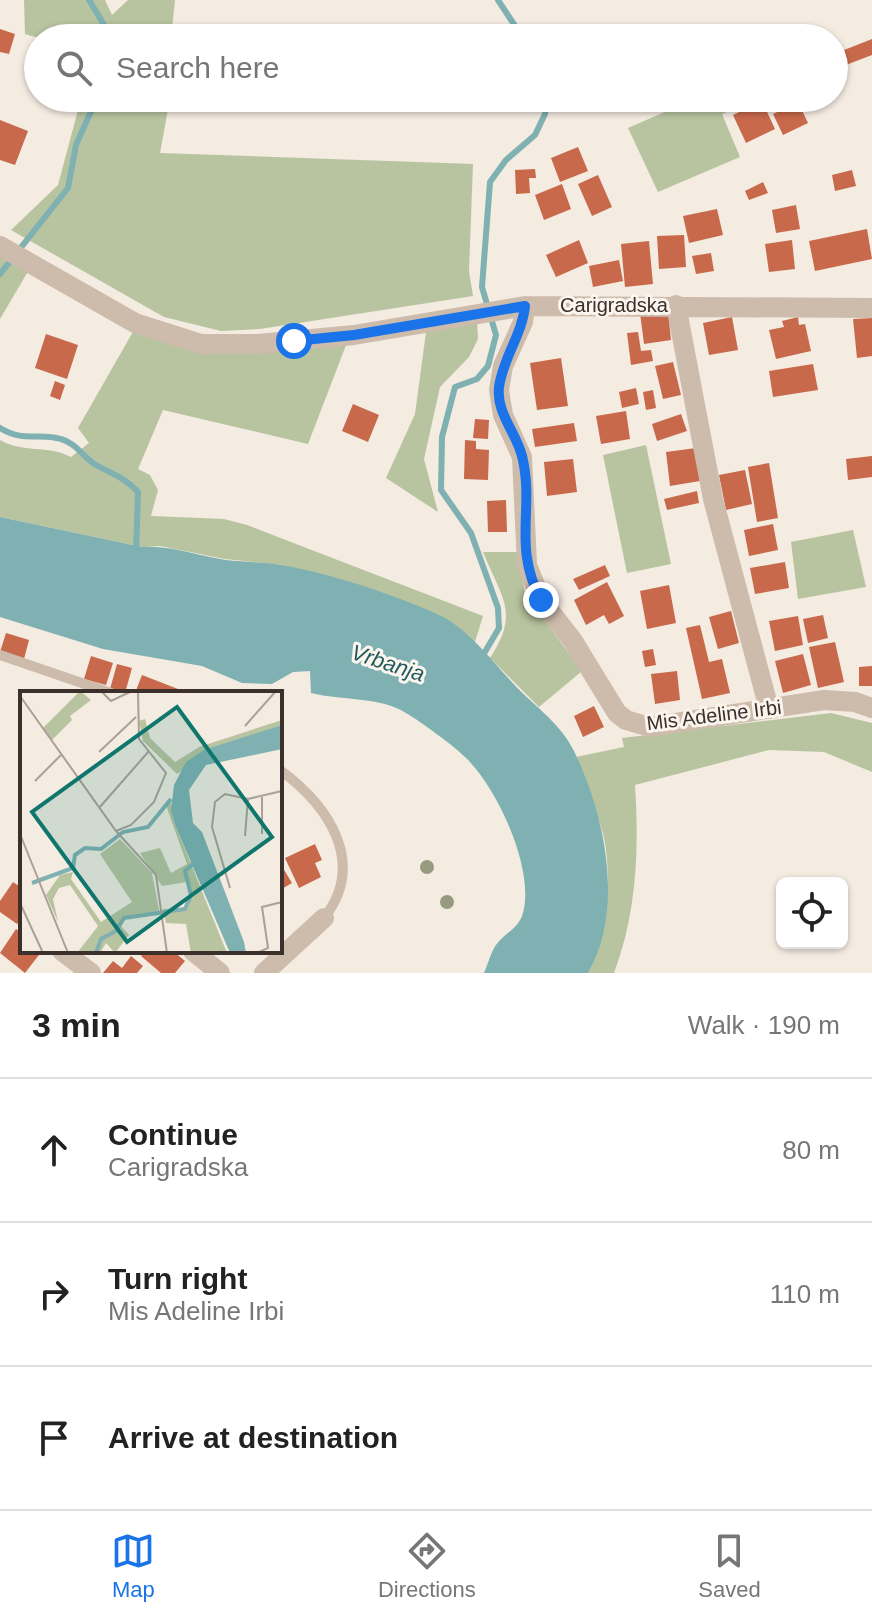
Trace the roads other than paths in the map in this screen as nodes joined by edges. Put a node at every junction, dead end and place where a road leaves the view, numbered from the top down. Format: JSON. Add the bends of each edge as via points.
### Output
{"nodes":[{"id":1,"x":0,"y":246,"type":"edge"},
{"id":2,"x":676,"y":305,"type":"junction"},
{"id":3,"x":517,"y":308,"type":"junction"},
{"id":4,"x":872,"y":308,"type":"edge"},
{"id":5,"x":0,"y":655,"type":"edge"},
{"id":6,"x":105,"y":691,"type":"edge"},
{"id":7,"x":872,"y":708,"type":"edge"},
{"id":8,"x":769,"y":709,"type":"junction"},
{"id":9,"x":282,"y":772,"type":"edge"},
{"id":10,"x":324,"y":918,"type":"joint"},
{"id":11,"x":65,"y":953,"type":"edge"},
{"id":12,"x":195,"y":953,"type":"edge"},
{"id":13,"x":91,"y":973,"type":"edge"},
{"id":14,"x":220,"y":973,"type":"edge"},
{"id":15,"x":264,"y":973,"type":"edge"}],
"edges":[{"from":1,"to":3,"type":"street","name":"Carigradska","via":[[123,317],[201,344],[354,335]]},
{"from":2,"to":3,"type":"street","name":"Carigradska"},
{"from":2,"to":4,"type":"street","name":"Carigradska"},
{"from":2,"to":8,"type":"street","via":[[713,499]]},
{"from":3,"to":8,"type":"street","name":"Mis Adeline Irbi","via":[[523,322],[503,366],[499,390],[503,415],[522,457],[523,542],[541,600],[573,641],[609,703],[626,720],[650,727]]},
{"from":5,"to":6,"type":"lane"},
{"from":7,"to":8,"type":"street","name":"Mis Adeline Irbi","via":[[841,699]]},
{"from":9,"to":10,"type":"lane","via":[[311,798],[335,832],[344,857],[337,901]]},
{"from":10,"to":15,"type":"street"},
{"from":11,"to":13,"type":"street"},
{"from":12,"to":14,"type":"street"}]}
